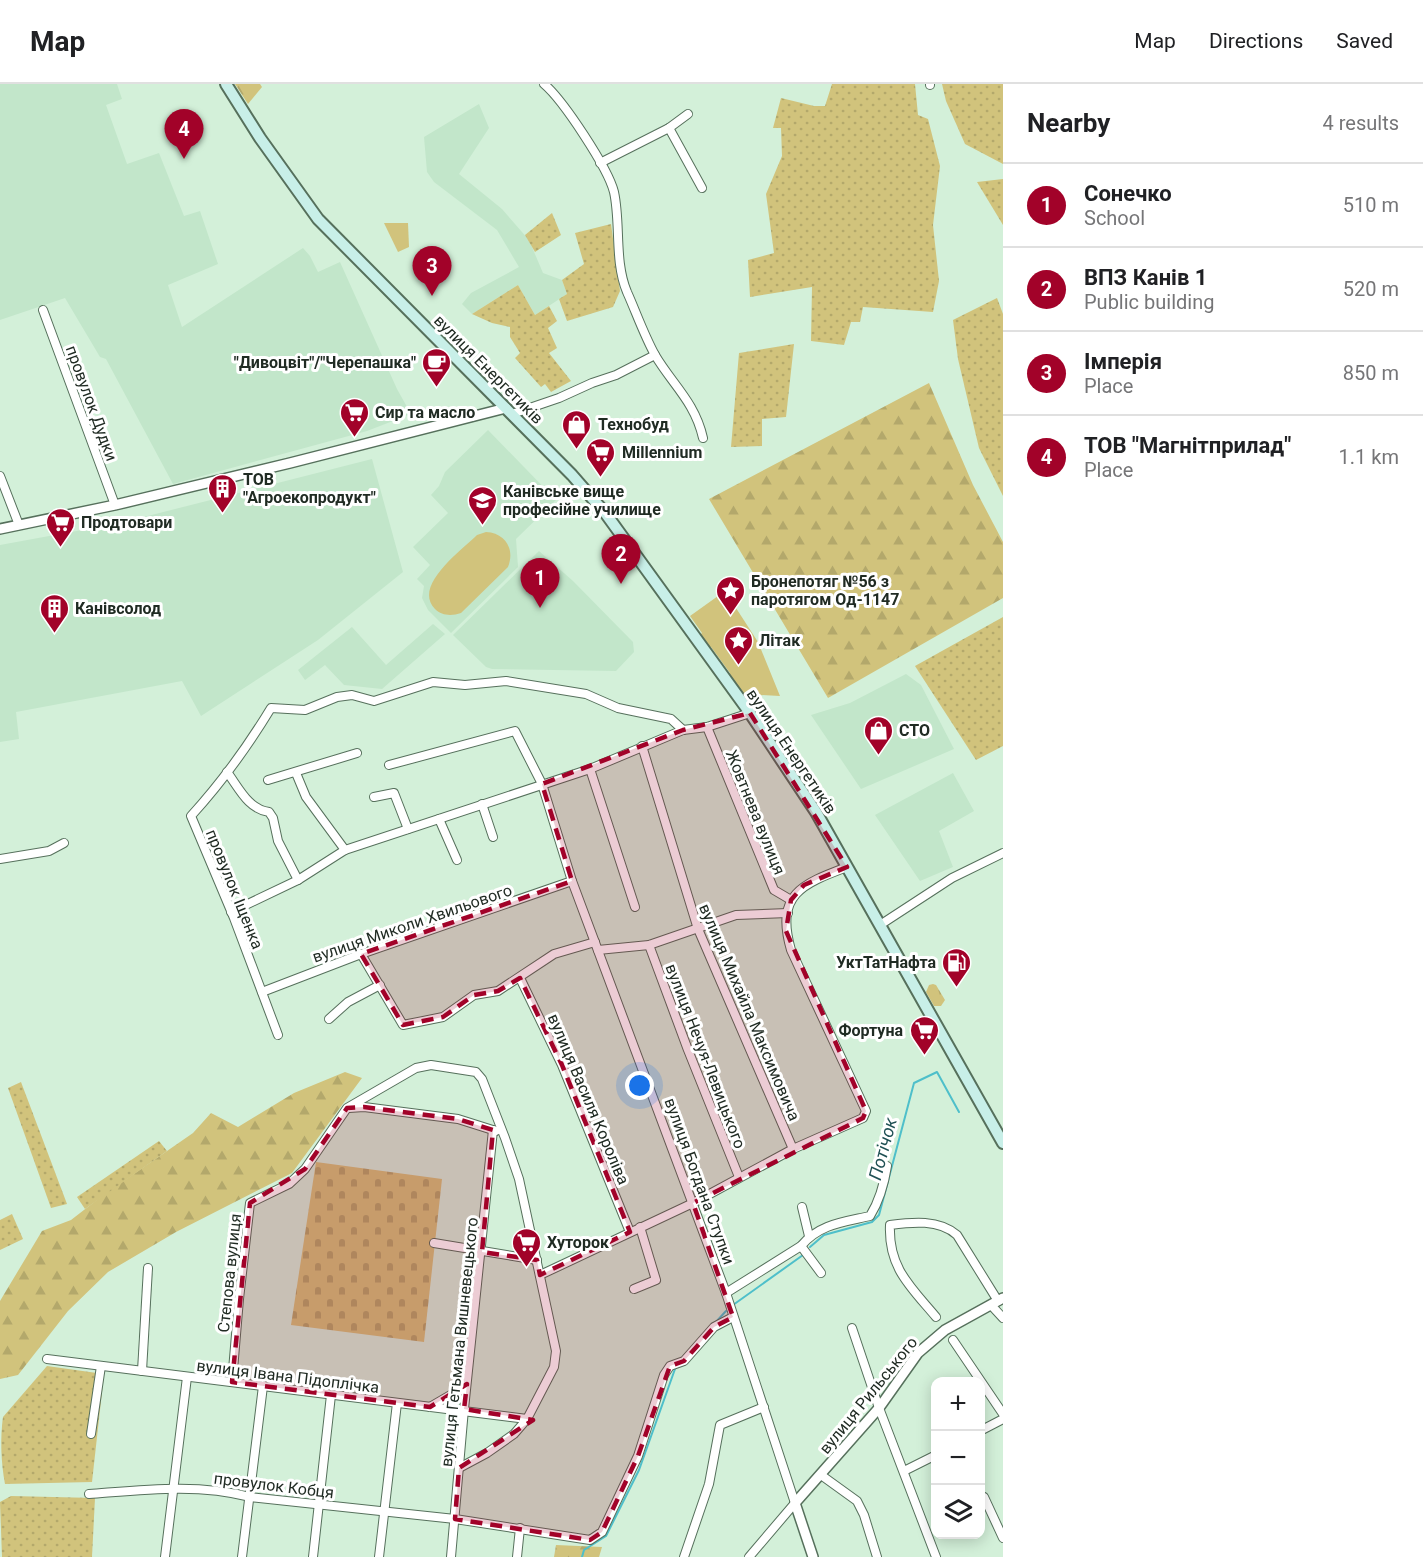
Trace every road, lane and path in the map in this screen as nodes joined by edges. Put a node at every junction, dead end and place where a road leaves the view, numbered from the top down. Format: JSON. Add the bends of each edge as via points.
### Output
{"nodes":[{"id":1,"x":225,"y":84,"type":"edge"},
{"id":2,"x":544,"y":84,"type":"edge"},
{"id":3,"x":560,"y":84,"type":"edge"},
{"id":4,"x":552,"y":91,"type":"junction"},
{"id":5,"x":688,"y":114,"type":"dead end"},
{"id":6,"x":669,"y":128,"type":"junction"},
{"id":7,"x":600,"y":163,"type":"junction"},
{"id":8,"x":702,"y":188,"type":"dead end"},
{"id":9,"x":43,"y":310,"type":"dead end"},
{"id":10,"x":655,"y":355,"type":"junction"},
{"id":11,"x":509,"y":411,"type":"junction"},
{"id":12,"x":703,"y":438,"type":"dead end"},
{"id":13,"x":0,"y":476,"type":"edge"},
{"id":14,"x":115,"y":505,"type":"junction"},
{"id":15,"x":19,"y":525,"type":"junction"},
{"id":16,"x":0,"y":530,"type":"edge"},
{"id":17,"x":750,"y":713,"type":"junction"},
{"id":18,"x":707,"y":727,"type":"junction"},
{"id":19,"x":683,"y":730,"type":"junction"},
{"id":20,"x":642,"y":746,"type":"junction"},
{"id":21,"x":357,"y":753,"type":"dead end"},
{"id":22,"x":389,"y":765,"type":"dead end"},
{"id":23,"x":590,"y":769,"type":"junction"},
{"id":24,"x":227,"y":772,"type":"junction"},
{"id":25,"x":296,"y":773,"type":"junction"},
{"id":26,"x":268,"y":780,"type":"dead end"},
{"id":27,"x":542,"y":784,"type":"junction"},
{"id":28,"x":374,"y":797,"type":"dead end"},
{"id":29,"x":482,"y":804,"type":"junction"},
{"id":30,"x":439,"y":819,"type":"junction"},
{"id":31,"x":408,"y":829,"type":"junction"},
{"id":32,"x":493,"y":837,"type":"dead end"},
{"id":33,"x":64,"y":843,"type":"dead end"},
{"id":34,"x":345,"y":850,"type":"junction"},
{"id":35,"x":1003,"y":853,"type":"edge"},
{"id":36,"x":0,"y":859,"type":"edge"},
{"id":37,"x":456,"y":860,"type":"dead end"},
{"id":38,"x":847,"y":867,"type":"junction"},
{"id":39,"x":298,"y":880,"type":"junction"},
{"id":40,"x":572,"y":881,"type":"junction"},
{"id":41,"x":790,"y":900,"type":"junction"},
{"id":42,"x":635,"y":907,"type":"dead end"},
{"id":43,"x":231,"y":912,"type":"junction"},
{"id":44,"x":788,"y":913,"type":"junction"},
{"id":45,"x":880,"y":925,"type":"junction"},
{"id":46,"x":698,"y":929,"type":"junction"},
{"id":47,"x":649,"y":945,"type":"junction"},
{"id":48,"x":597,"y":946,"type":"junction"},
{"id":49,"x":362,"y":954,"type":"junction"},
{"id":50,"x":520,"y":978,"type":"junction"},
{"id":51,"x":380,"y":985,"type":"junction"},
{"id":52,"x":262,"y":992,"type":"junction"},
{"id":53,"x":329,"y":1019,"type":"dead end"},
{"id":54,"x":278,"y":1035,"type":"dead end"},
{"id":55,"x":347,"y":1108,"type":"junction"},
{"id":56,"x":494,"y":1130,"type":"junction"},
{"id":57,"x":505,"y":1138,"type":"junction"},
{"id":58,"x":1003,"y":1143,"type":"edge"},
{"id":59,"x":793,"y":1149,"type":"junction"},
{"id":60,"x":887,"y":1166,"type":"dead end"},
{"id":61,"x":739,"y":1177,"type":"junction"},
{"id":62,"x":693,"y":1203,"type":"junction"},
{"id":63,"x":802,"y":1207,"type":"dead end"},
{"id":64,"x":640,"y":1227,"type":"junction"},
{"id":65,"x":630,"y":1232,"type":"junction"},
{"id":66,"x":809,"y":1236,"type":"junction"},
{"id":67,"x":434,"y":1243,"type":"dead end"},
{"id":68,"x":801,"y":1246,"type":"junction"},
{"id":69,"x":482,"y":1252,"type":"junction"},
{"id":70,"x":537,"y":1260,"type":"junction"},
{"id":71,"x":148,"y":1268,"type":"dead end"},
{"id":72,"x":821,"y":1273,"type":"dead end"},
{"id":73,"x":540,"y":1275,"type":"junction"},
{"id":74,"x":634,"y":1289,"type":"dead end"},
{"id":75,"x":726,"y":1293,"type":"junction"},
{"id":76,"x":997,"y":1301,"type":"edge"},
{"id":77,"x":733,"y":1317,"type":"junction"},
{"id":78,"x":936,"y":1317,"type":"dead end"},
{"id":79,"x":1003,"y":1318,"type":"edge"},
{"id":80,"x":852,"y":1328,"type":"dead end"},
{"id":81,"x":953,"y":1340,"type":"dead end"},
{"id":82,"x":47,"y":1359,"type":"dead end"},
{"id":83,"x":101,"y":1366,"type":"junction"},
{"id":84,"x":469,"y":1369,"type":"junction"},
{"id":85,"x":142,"y":1371,"type":"junction"},
{"id":86,"x":187,"y":1377,"type":"junction"},
{"id":87,"x":232,"y":1382,"type":"junction"},
{"id":88,"x":263,"y":1386,"type":"junction"},
{"id":89,"x":331,"y":1395,"type":"junction"},
{"id":90,"x":398,"y":1403,"type":"junction"},
{"id":91,"x":430,"y":1407,"type":"junction"},
{"id":92,"x":764,"y":1407,"type":"junction"},
{"id":93,"x":879,"y":1408,"type":"junction"},
{"id":94,"x":464,"y":1409,"type":"junction"},
{"id":95,"x":1003,"y":1414,"type":"edge"},
{"id":96,"x":527,"y":1419,"type":"junction"},
{"id":97,"x":1003,"y":1419,"type":"edge"},
{"id":98,"x":985,"y":1429,"type":"edge"},
{"id":99,"x":92,"y":1434,"type":"dead end"},
{"id":100,"x":931,"y":1458,"type":"edge"},
{"id":101,"x":459,"y":1468,"type":"junction"},
{"id":102,"x":904,"y":1471,"type":"junction"},
{"id":103,"x":821,"y":1475,"type":"junction"},
{"id":104,"x":173,"y":1489,"type":"junction"},
{"id":105,"x":89,"y":1494,"type":"dead end"},
{"id":106,"x":250,"y":1497,"type":"junction"},
{"id":107,"x":985,"y":1499,"type":"edge"},
{"id":108,"x":795,"y":1503,"type":"junction"},
{"id":109,"x":319,"y":1504,"type":"junction"},
{"id":110,"x":384,"y":1512,"type":"junction"},
{"id":111,"x":455,"y":1519,"type":"junction"},
{"id":112,"x":520,"y":1528,"type":"junction"},
{"id":113,"x":1003,"y":1538,"type":"edge"},
{"id":114,"x":165,"y":1557,"type":"edge"},
{"id":115,"x":242,"y":1557,"type":"edge"},
{"id":116,"x":313,"y":1557,"type":"edge"},
{"id":117,"x":379,"y":1557,"type":"edge"},
{"id":118,"x":451,"y":1557,"type":"edge"},
{"id":119,"x":518,"y":1557,"type":"edge"},
{"id":120,"x":684,"y":1557,"type":"edge"},
{"id":121,"x":749,"y":1557,"type":"edge"},
{"id":122,"x":813,"y":1557,"type":"edge"},
{"id":123,"x":877,"y":1557,"type":"edge"},
{"id":124,"x":936,"y":1557,"type":"edge"}],
"edges":[{"from":1,"to":11,"type":"main road","name":"вулиця Енергетиків","via":[[318,219]]},
{"from":2,"to":4,"type":"street"},
{"from":3,"to":4,"type":"street"},
{"from":4,"to":7,"type":"street"},
{"from":5,"to":6,"type":"street"},
{"from":6,"to":7,"type":"street"},
{"from":6,"to":8,"type":"street"},
{"from":7,"to":10,"type":"street","via":[[614,191],[626,288]]},
{"from":9,"to":14,"type":"street","name":"провулок Дудки"},
{"from":10,"to":11,"type":"street","via":[[559,398]]},
{"from":10,"to":12,"type":"street","via":[[689,401]]},
{"from":11,"to":14,"type":"street"},
{"from":11,"to":17,"type":"main road","name":"вулиця Енергетиків","via":[[596,501]]},
{"from":13,"to":15,"type":"street"},
{"from":14,"to":15,"type":"street"},
{"from":15,"to":16,"type":"street"},
{"from":17,"to":18,"type":"street"},
{"from":17,"to":38,"type":"main road","name":"вулиця Енергетиків","via":[[816,812]]},
{"from":18,"to":19,"type":"street"},
{"from":18,"to":41,"type":"street","name":"Жовтнева вулиця","via":[[774,890]]},
{"from":19,"to":20,"type":"street"},
{"from":19,"to":24,"type":"street","name":"провулок Іщенка","via":[[671,719],[618,708],[586,694],[506,681],[465,685],[433,682],[374,702],[352,695],[305,710],[271,708]]},
{"from":20,"to":23,"type":"street"},
{"from":20,"to":46,"type":"street","name":"вулиця Михайла Максимовича"},
{"from":21,"to":25,"type":"street"},
{"from":22,"to":27,"type":"street","name":"вулиця Богдана Ступки","via":[[515,731]]},
{"from":23,"to":27,"type":"street"},
{"from":23,"to":42,"type":"street"},
{"from":24,"to":39,"type":"street","via":[[252,806],[269,812],[273,818],[278,841]]},
{"from":24,"to":43,"type":"street","name":"провулок Іщенка","via":[[191,816]]},
{"from":25,"to":26,"type":"street"},
{"from":25,"to":34,"type":"street","via":[[306,797]]},
{"from":27,"to":29,"type":"street"},
{"from":27,"to":40,"type":"street","name":"вулиця Богдана Ступки"},
{"from":28,"to":31,"type":"street","via":[[394,794]]},
{"from":29,"to":30,"type":"street"},
{"from":29,"to":32,"type":"street"},
{"from":30,"to":31,"type":"street"},
{"from":30,"to":37,"type":"street"},
{"from":31,"to":34,"type":"street"},
{"from":33,"to":36,"type":"street","via":[[49,851]]},
{"from":34,"to":39,"type":"street"},
{"from":35,"to":45,"type":"street","via":[[952,878]]},
{"from":38,"to":41,"type":"street","via":[[804,885]]},
{"from":38,"to":45,"type":"main road","name":"вулиця Енергетиків"},
{"from":39,"to":43,"type":"street"},
{"from":40,"to":48,"type":"street","name":"вулиця Богдана Ступки"},
{"from":40,"to":49,"type":"street","name":"вулиця Миколи Хвильового"},
{"from":41,"to":44,"type":"street"},
{"from":43,"to":52,"type":"street","name":"провулок Іщенка"},
{"from":44,"to":46,"type":"street","via":[[736,915]]},
{"from":44,"to":59,"type":"street","via":[[786,931],[791,950],[866,1111],[863,1118]]},
{"from":45,"to":58,"type":"main road","name":"вулиця Енергетиків"},
{"from":46,"to":47,"type":"street"},
{"from":46,"to":59,"type":"street","name":"вулиця Михайла Максимовича"},
{"from":47,"to":48,"type":"street"},
{"from":47,"to":61,"type":"street","name":"вулиця Нечуя-Левицького"},
{"from":48,"to":50,"type":"street","via":[[554,954]]},
{"from":48,"to":62,"type":"street","name":"вулиця Богдана Ступки"},
{"from":49,"to":51,"type":"street"},
{"from":49,"to":52,"type":"street","name":"вулиця Миколи Хвильового"},
{"from":50,"to":51,"type":"street","via":[[498,991],[474,995],[443,1017],[404,1025]]},
{"from":50,"to":65,"type":"street","name":"вулиця Василя Короліва","via":[[562,1065]]},
{"from":51,"to":53,"type":"street","via":[[348,1002]]},
{"from":52,"to":54,"type":"street","name":"провулок Іщенка"},
{"from":55,"to":56,"type":"street","via":[[459,1119]]},
{"from":55,"to":57,"type":"street","via":[[416,1068],[431,1065],[476,1072]]},
{"from":55,"to":87,"type":"street","name":"Степова вулиця","via":[[305,1169],[289,1184],[250,1203]]},
{"from":56,"to":57,"type":"street"},
{"from":56,"to":69,"type":"street","name":"вулиця Гетьмана Вишневецького"},
{"from":57,"to":70,"type":"street","via":[[519,1179]]},
{"from":59,"to":61,"type":"street"},
{"from":60,"to":66,"type":"street","via":[[884,1187],[870,1216],[820,1228]]},
{"from":61,"to":62,"type":"street"},
{"from":62,"to":64,"type":"street"},
{"from":62,"to":75,"type":"street","name":"вулиця Богдана Ступки"},
{"from":63,"to":66,"type":"street"},
{"from":64,"to":65,"type":"street"},
{"from":64,"to":74,"type":"street","via":[[656,1280]]},
{"from":65,"to":73,"type":"street"},
{"from":66,"to":68,"type":"street"},
{"from":67,"to":69,"type":"street"},
{"from":68,"to":72,"type":"street"},
{"from":68,"to":75,"type":"street"},
{"from":69,"to":70,"type":"street"},
{"from":69,"to":84,"type":"street","name":"вулиця Гетьмана Вишневецького"},
{"from":70,"to":73,"type":"street"},
{"from":71,"to":85,"type":"street"},
{"from":73,"to":96,"type":"street","via":[[556,1351],[554,1367]]},
{"from":75,"to":77,"type":"street","name":"вулиця Богдана Ступки"},
{"from":76,"to":78,"type":"street","via":[[950,1229],[917,1222],[890,1225],[894,1262]]},
{"from":76,"to":79,"type":"street"},
{"from":76,"to":93,"type":"street","name":"вулиця Рильського","via":[[945,1330],[918,1353]]},
{"from":77,"to":92,"type":"street","name":"вулиця Богдана Ступки"},
{"from":77,"to":112,"type":"street","name":"провулок Кобця","via":[[714,1327],[684,1361],[670,1366],[664,1375],[638,1456],[602,1532],[590,1540]]},
{"from":80,"to":93,"type":"street"},
{"from":81,"to":95,"type":"street"},
{"from":82,"to":83,"type":"street","name":"вулиця Івана Підоплічка"},
{"from":83,"to":85,"type":"street","name":"вулиця Івана Підоплічка"},
{"from":83,"to":99,"type":"street"},
{"from":84,"to":91,"type":"street","via":[[454,1392]]},
{"from":84,"to":94,"type":"street","name":"вулиця Гетьмана Вишневецького"},
{"from":85,"to":86,"type":"street","name":"вулиця Івана Підоплічка"},
{"from":86,"to":87,"type":"street","name":"вулиця Івана Підоплічка"},
{"from":86,"to":104,"type":"street"},
{"from":87,"to":88,"type":"street","name":"вулиця Івана Підоплічка"},
{"from":88,"to":89,"type":"street","name":"вулиця Івана Підоплічка"},
{"from":88,"to":106,"type":"street"},
{"from":89,"to":90,"type":"street","name":"вулиця Івана Підоплічка"},
{"from":89,"to":109,"type":"street"},
{"from":90,"to":91,"type":"street","name":"вулиця Івана Підоплічка"},
{"from":90,"to":110,"type":"street"},
{"from":91,"to":94,"type":"street","name":"вулиця Івана Підоплічка"},
{"from":92,"to":108,"type":"street","name":"вулиця Богдана Ступки"},
{"from":92,"to":120,"type":"street","via":[[720,1425],[709,1484]]},
{"from":93,"to":102,"type":"street"},
{"from":93,"to":103,"type":"street","name":"вулиця Рильського"},
{"from":94,"to":96,"type":"street","name":"вулиця Івана Підоплічка"},
{"from":94,"to":101,"type":"street","name":"вулиця Гетьмана Вишневецького"},
{"from":96,"to":101,"type":"street","via":[[487,1454]]},
{"from":97,"to":98,"type":"street"},
{"from":100,"to":102,"type":"street"},
{"from":101,"to":111,"type":"street","name":"вулиця Гетьмана Вишневецького"},
{"from":102,"to":124,"type":"street"},
{"from":103,"to":108,"type":"street","name":"вулиця Рильського"},
{"from":103,"to":123,"type":"street","via":[[856,1501]]},
{"from":104,"to":105,"type":"street","name":"провулок Кобця"},
{"from":104,"to":106,"type":"street","name":"провулок Кобця","via":[[231,1492]]},
{"from":104,"to":114,"type":"street"},
{"from":106,"to":109,"type":"street","name":"провулок Кобця"},
{"from":106,"to":115,"type":"street"},
{"from":107,"to":113,"type":"street"},
{"from":108,"to":121,"type":"street"},
{"from":108,"to":122,"type":"street","name":"вулиця Богдана Ступки"},
{"from":109,"to":110,"type":"street","name":"провулок Кобця"},
{"from":109,"to":116,"type":"street"},
{"from":110,"to":111,"type":"street","name":"провулок Кобця"},
{"from":110,"to":117,"type":"street"},
{"from":111,"to":112,"type":"street","name":"провулок Кобця"},
{"from":111,"to":118,"type":"street","name":"вулиця Гетьмана Вишневецького"},
{"from":112,"to":119,"type":"street"}]}
